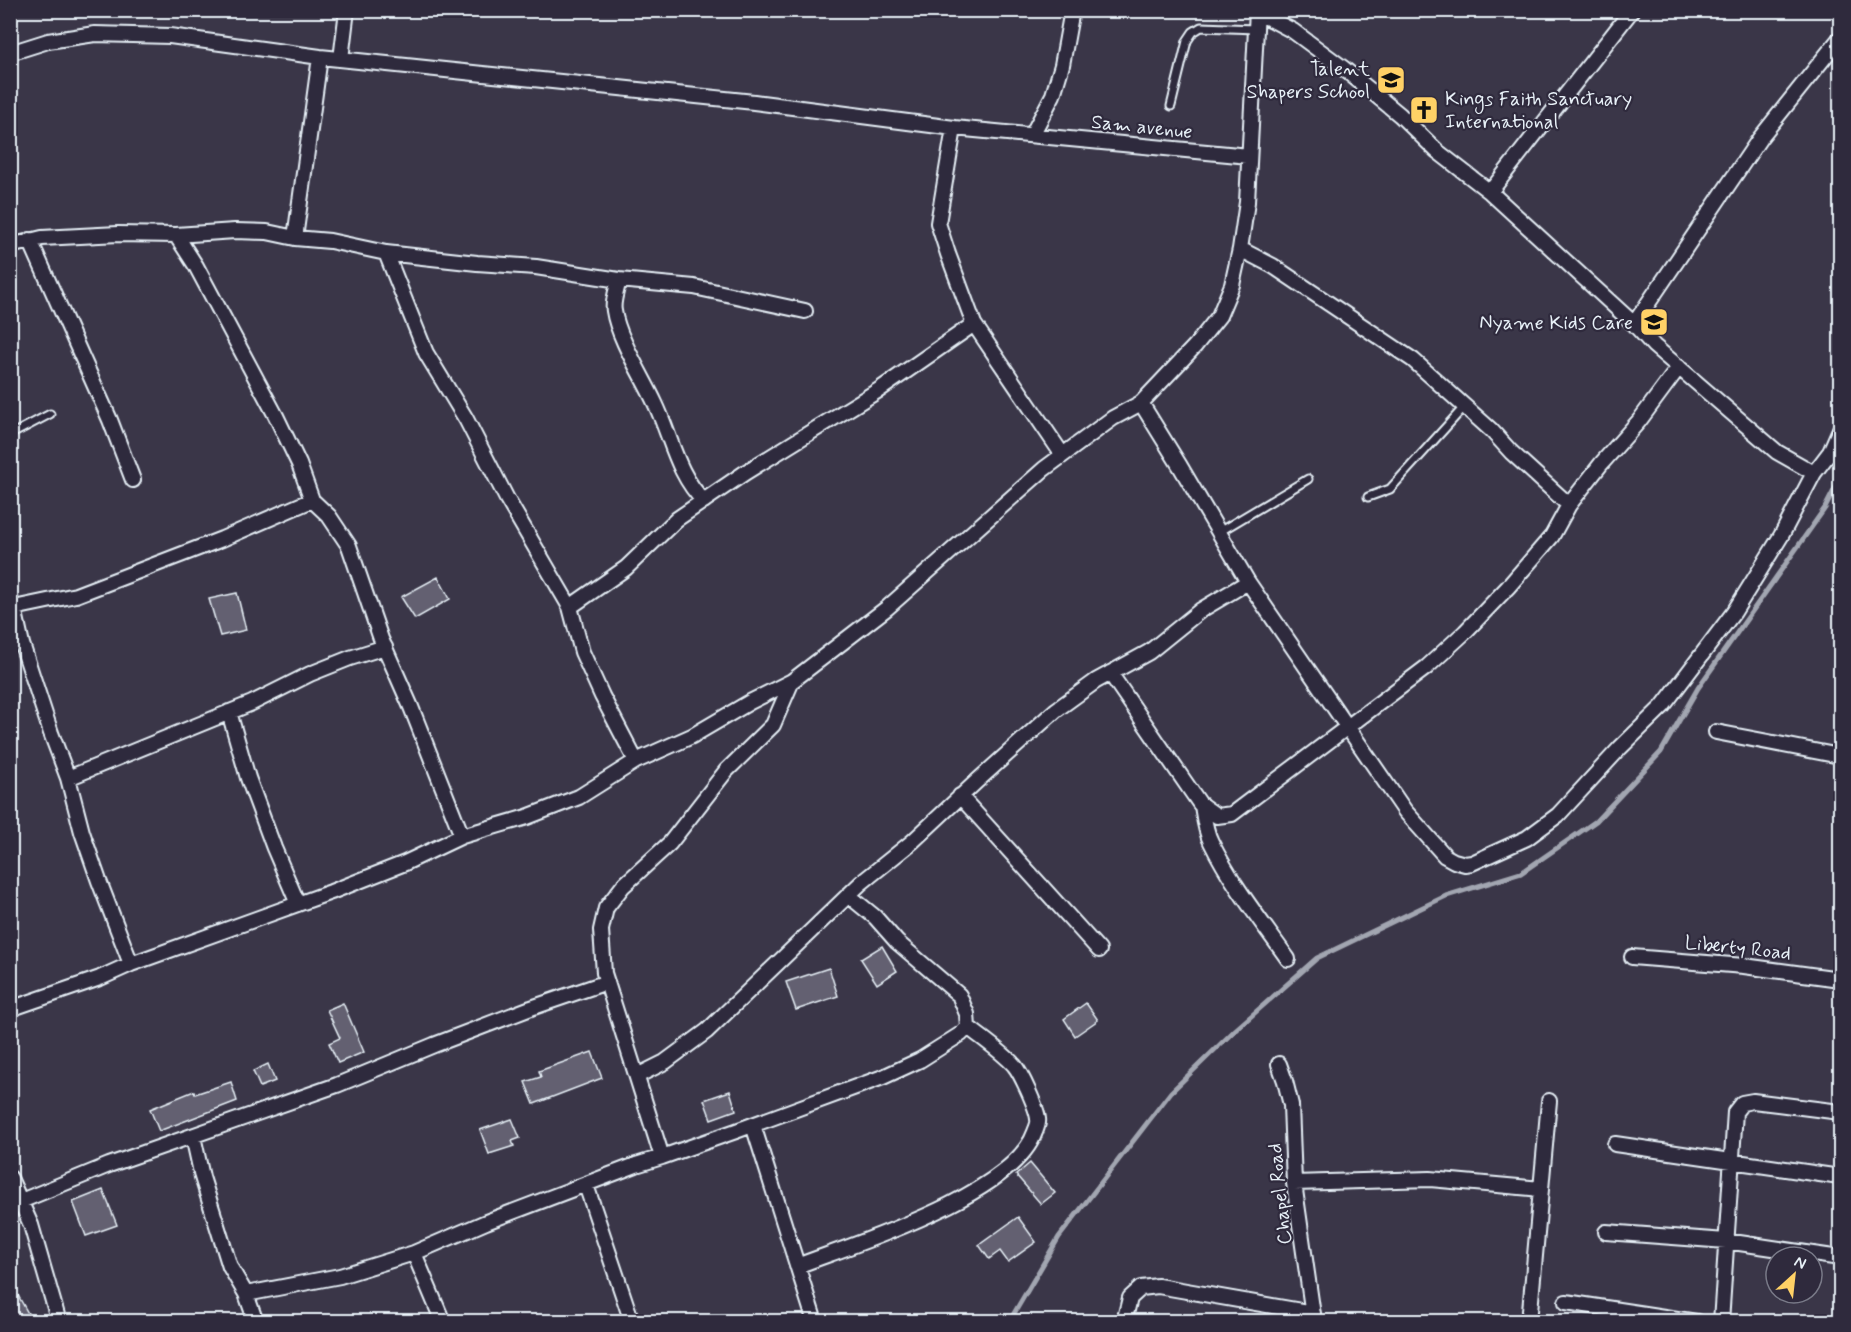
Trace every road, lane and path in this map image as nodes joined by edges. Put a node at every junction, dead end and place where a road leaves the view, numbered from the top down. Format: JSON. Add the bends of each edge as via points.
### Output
{"nodes":[{"id":1,"x":347,"y":10,"type":"edge"},
{"id":2,"x":1072,"y":10,"type":"edge"},
{"id":3,"x":1632,"y":10,"type":"edge"},
{"id":4,"x":1257,"y":11,"type":"edge"},
{"id":5,"x":1256,"y":29,"type":"junction"},
{"id":6,"x":1840,"y":38,"type":"edge"},
{"id":7,"x":10,"y":53,"type":"edge"},
{"id":8,"x":320,"y":57,"type":"junction"},
{"id":9,"x":341,"y":59,"type":"junction"},
{"id":10,"x":1172,"y":106,"type":"dead end"},
{"id":11,"x":954,"y":128,"type":"junction"},
{"id":12,"x":1032,"y":135,"type":"junction"},
{"id":13,"x":1249,"y":156,"type":"junction"},
{"id":14,"x":1490,"y":192,"type":"junction"},
{"id":15,"x":176,"y":235,"type":"junction"},
{"id":16,"x":296,"y":238,"type":"junction"},
{"id":17,"x":30,"y":240,"type":"junction"},
{"id":18,"x":10,"y":246,"type":"edge"},
{"id":19,"x":1240,"y":249,"type":"junction"},
{"id":20,"x":386,"y":253,"type":"junction"},
{"id":21,"x":619,"y":280,"type":"junction"},
{"id":22,"x":805,"y":311,"type":"dead end"},
{"id":23,"x":974,"y":324,"type":"junction"},
{"id":24,"x":1634,"y":324,"type":"junction"},
{"id":25,"x":1680,"y":367,"type":"junction"},
{"id":26,"x":1141,"y":403,"type":"junction"},
{"id":27,"x":1465,"y":405,"type":"junction"},
{"id":28,"x":50,"y":414,"type":"dead end"},
{"id":29,"x":1840,"y":429,"type":"edge"},
{"id":30,"x":10,"y":435,"type":"edge"},
{"id":31,"x":1062,"y":454,"type":"junction"},
{"id":32,"x":1814,"y":473,"type":"junction"},
{"id":33,"x":1308,"y":479,"type":"dead end"},
{"id":34,"x":133,"y":480,"type":"dead end"},
{"id":35,"x":1368,"y":497,"type":"dead end"},
{"id":36,"x":312,"y":500,"type":"junction"},
{"id":37,"x":704,"y":501,"type":"junction"},
{"id":38,"x":1569,"y":505,"type":"junction"},
{"id":39,"x":1219,"y":532,"type":"junction"},
{"id":40,"x":1248,"y":582,"type":"junction"},
{"id":41,"x":12,"y":604,"type":"edge"},
{"id":42,"x":570,"y":606,"type":"junction"},
{"id":43,"x":16,"y":647,"type":"edge"},
{"id":44,"x":385,"y":647,"type":"junction"},
{"id":45,"x":1110,"y":673,"type":"junction"},
{"id":46,"x":792,"y":681,"type":"junction"},
{"id":47,"x":229,"y":712,"type":"junction"},
{"id":48,"x":1346,"y":727,"type":"junction"},
{"id":49,"x":1716,"y":732,"type":"dead end"},
{"id":50,"x":1840,"y":756,"type":"edge"},
{"id":51,"x":636,"y":761,"type":"junction"},
{"id":52,"x":68,"y":778,"type":"junction"},
{"id":53,"x":960,"y":796,"type":"junction"},
{"id":54,"x":1202,"y":805,"type":"junction"},
{"id":55,"x":462,"y":836,"type":"junction"},
{"id":56,"x":848,"y":896,"type":"junction"},
{"id":57,"x":298,"y":904,"type":"junction"},
{"id":58,"x":1099,"y":950,"type":"dead end"},
{"id":59,"x":1632,"y":957,"type":"dead end"},
{"id":60,"x":1288,"y":959,"type":"dead end"},
{"id":61,"x":131,"y":963,"type":"junction"},
{"id":62,"x":1840,"y":979,"type":"edge"},
{"id":63,"x":607,"y":982,"type":"junction"},
{"id":64,"x":10,"y":1009,"type":"edge"},
{"id":65,"x":968,"y":1027,"type":"junction"},
{"id":66,"x":1279,"y":1064,"type":"dead end"},
{"id":67,"x":637,"y":1076,"type":"junction"},
{"id":68,"x":1549,"y":1101,"type":"dead end"},
{"id":69,"x":1840,"y":1112,"type":"edge"},
{"id":70,"x":753,"y":1125,"type":"junction"},
{"id":71,"x":193,"y":1136,"type":"junction"},
{"id":72,"x":1615,"y":1144,"type":"dead end"},
{"id":73,"x":662,"y":1157,"type":"junction"},
{"id":74,"x":1732,"y":1161,"type":"junction"},
{"id":75,"x":1840,"y":1177,"type":"edge"},
{"id":76,"x":10,"y":1178,"type":"edge"},
{"id":77,"x":1293,"y":1183,"type":"junction"},
{"id":78,"x":586,"y":1185,"type":"junction"},
{"id":79,"x":1541,"y":1189,"type":"junction"},
{"id":80,"x":21,"y":1200,"type":"junction"},
{"id":81,"x":1606,"y":1232,"type":"dead end"},
{"id":82,"x":1726,"y":1241,"type":"junction"},
{"id":83,"x":414,"y":1253,"type":"junction"},
{"id":84,"x":1840,"y":1258,"type":"edge"},
{"id":85,"x":797,"y":1266,"type":"junction"},
{"id":86,"x":246,"y":1294,"type":"junction"},
{"id":87,"x":1566,"y":1302,"type":"dead end"},
{"id":88,"x":1314,"y":1317,"type":"edge"},
{"id":89,"x":59,"y":1322,"type":"edge"},
{"id":90,"x":256,"y":1322,"type":"edge"},
{"id":91,"x":443,"y":1322,"type":"edge"},
{"id":92,"x":632,"y":1322,"type":"edge"},
{"id":93,"x":815,"y":1322,"type":"edge"},
{"id":94,"x":1124,"y":1322,"type":"edge"},
{"id":95,"x":1529,"y":1322,"type":"edge"},
{"id":96,"x":1697,"y":1322,"type":"edge"},
{"id":97,"x":1721,"y":1322,"type":"edge"}],
"edges":[{"from":1,"to":9,"type":"street"},
{"from":2,"to":12,"type":"street","via":[[1053,95]]},
{"from":3,"to":14,"type":"street"},
{"from":4,"to":5,"type":"street"},
{"from":4,"to":14,"type":"street","via":[[1293,31],[1343,68]]},
{"from":5,"to":10,"type":"lane","via":[[1201,27],[1193,32],[1187,41]]},
{"from":5,"to":13,"type":"street"},
{"from":6,"to":24,"type":"street","via":[[1760,138]]},
{"from":7,"to":8,"type":"street","name":"Sam avenue","via":[[48,41],[95,34],[170,36]]},
{"from":8,"to":9,"type":"street","name":"Sam avenue"},
{"from":8,"to":16,"type":"street"},
{"from":9,"to":11,"type":"street","name":"Sam avenue","via":[[754,102]]},
{"from":11,"to":12,"type":"street","name":"Sam avenue"},
{"from":11,"to":23,"type":"street","via":[[938,223]]},
{"from":12,"to":13,"type":"street","name":"Sam avenue"},
{"from":13,"to":19,"type":"street"},
{"from":14,"to":24,"type":"street"},
{"from":15,"to":16,"type":"street","via":[[236,231]]},
{"from":15,"to":17,"type":"street"},
{"from":15,"to":36,"type":"street","via":[[276,416]]},
{"from":16,"to":20,"type":"street"},
{"from":17,"to":18,"type":"street"},
{"from":17,"to":34,"type":"street"},
{"from":19,"to":26,"type":"street","via":[[1232,285],[1219,316]]},
{"from":19,"to":27,"type":"street","via":[[1273,266],[1413,360]]},
{"from":20,"to":21,"type":"street","via":[[536,267]]},
{"from":20,"to":42,"type":"street","via":[[426,353]]},
{"from":21,"to":22,"type":"street","via":[[694,287]]},
{"from":21,"to":37,"type":"street","via":[[613,309],[618,328],[677,458],[693,490]]},
{"from":23,"to":31,"type":"street"},
{"from":23,"to":37,"type":"street","via":[[879,390]]},
{"from":24,"to":25,"type":"street"},
{"from":25,"to":32,"type":"street","via":[[1777,452]]},
{"from":25,"to":38,"type":"street"},
{"from":26,"to":31,"type":"street"},
{"from":26,"to":39,"type":"street"},
{"from":27,"to":35,"type":"lane","via":[[1390,489]]},
{"from":27,"to":38,"type":"street"},
{"from":28,"to":30,"type":"lane"},
{"from":29,"to":32,"type":"street","via":[[1830,452]]},
{"from":31,"to":46,"type":"street","via":[[887,608]]},
{"from":32,"to":48,"type":"street","via":[[1734,612],[1663,706],[1558,815],[1527,838],[1472,863],[1445,856],[1405,811]]},
{"from":33,"to":39,"type":"lane"},
{"from":36,"to":41,"type":"street","via":[[76,595]]},
{"from":36,"to":44,"type":"street","via":[[329,516],[349,546]]},
{"from":37,"to":42,"type":"street","via":[[677,519],[626,568]]},
{"from":38,"to":48,"type":"street","via":[[1552,536],[1465,632],[1427,667]]},
{"from":39,"to":40,"type":"street"},
{"from":40,"to":45,"type":"street","via":[[1201,610],[1149,652]]},
{"from":40,"to":48,"type":"street"},
{"from":41,"to":43,"type":"street"},
{"from":42,"to":51,"type":"street","via":[[582,652]]},
{"from":43,"to":52,"type":"street"},
{"from":44,"to":47,"type":"street","via":[[350,657]]},
{"from":44,"to":55,"type":"street"},
{"from":45,"to":53,"type":"street","via":[[1056,710]]},
{"from":45,"to":54,"type":"street"},
{"from":46,"to":51,"type":"street","via":[[692,736]]},
{"from":46,"to":63,"type":"street","via":[[773,725],[726,771],[670,843],[623,886],[606,908],[601,930]]},
{"from":47,"to":52,"type":"street"},
{"from":47,"to":57,"type":"street","via":[[273,848]]},
{"from":48,"to":54,"type":"street","via":[[1232,814],[1217,816]]},
{"from":49,"to":50,"type":"street"},
{"from":51,"to":55,"type":"street","via":[[579,796],[527,817]]},
{"from":52,"to":61,"type":"street","via":[[82,832]]},
{"from":53,"to":56,"type":"street"},
{"from":53,"to":58,"type":"street"},
{"from":54,"to":60,"type":"street","via":[[1210,841]]},
{"from":55,"to":57,"type":"street","via":[[405,863]]},
{"from":56,"to":65,"type":"street","via":[[959,995]]},
{"from":56,"to":67,"type":"street","via":[[707,1031],[665,1062]]},
{"from":57,"to":61,"type":"street"},
{"from":59,"to":62,"type":"street","name":"Liberty Road"},
{"from":61,"to":64,"type":"street","via":[[100,978]]},
{"from":63,"to":67,"type":"street"},
{"from":63,"to":71,"type":"street"},
{"from":65,"to":70,"type":"street","via":[[920,1060]]},
{"from":65,"to":85,"type":"street","via":[[1015,1066],[1039,1121],[1031,1143],[1007,1168],[965,1197],[917,1221]]},
{"from":66,"to":77,"type":"street","name":"Chapel Road","via":[[1291,1105]]},
{"from":67,"to":73,"type":"street"},
{"from":68,"to":79,"type":"street"},
{"from":69,"to":74,"type":"street","via":[[1742,1103],[1735,1112]]},
{"from":70,"to":73,"type":"street"},
{"from":70,"to":85,"type":"street"},
{"from":71,"to":80,"type":"street"},
{"from":71,"to":86,"type":"street","via":[[230,1267]]},
{"from":72,"to":74,"type":"street"},
{"from":73,"to":78,"type":"street"},
{"from":74,"to":75,"type":"street"},
{"from":74,"to":82,"type":"street"},
{"from":76,"to":80,"type":"street"},
{"from":77,"to":79,"type":"street","via":[[1430,1179]]},
{"from":77,"to":88,"type":"street","name":"Chapel Road"},
{"from":78,"to":83,"type":"street"},
{"from":78,"to":92,"type":"street"},
{"from":79,"to":95,"type":"street"},
{"from":80,"to":89,"type":"street"},
{"from":81,"to":82,"type":"street"},
{"from":82,"to":84,"type":"street"},
{"from":82,"to":97,"type":"street"},
{"from":83,"to":86,"type":"street","via":[[340,1276]]},
{"from":83,"to":91,"type":"street"},
{"from":85,"to":93,"type":"street"},
{"from":86,"to":90,"type":"street"},
{"from":87,"to":96,"type":"street"},
{"from":88,"to":94,"type":"street","via":[[1158,1286],[1141,1288],[1130,1298]]}]}
